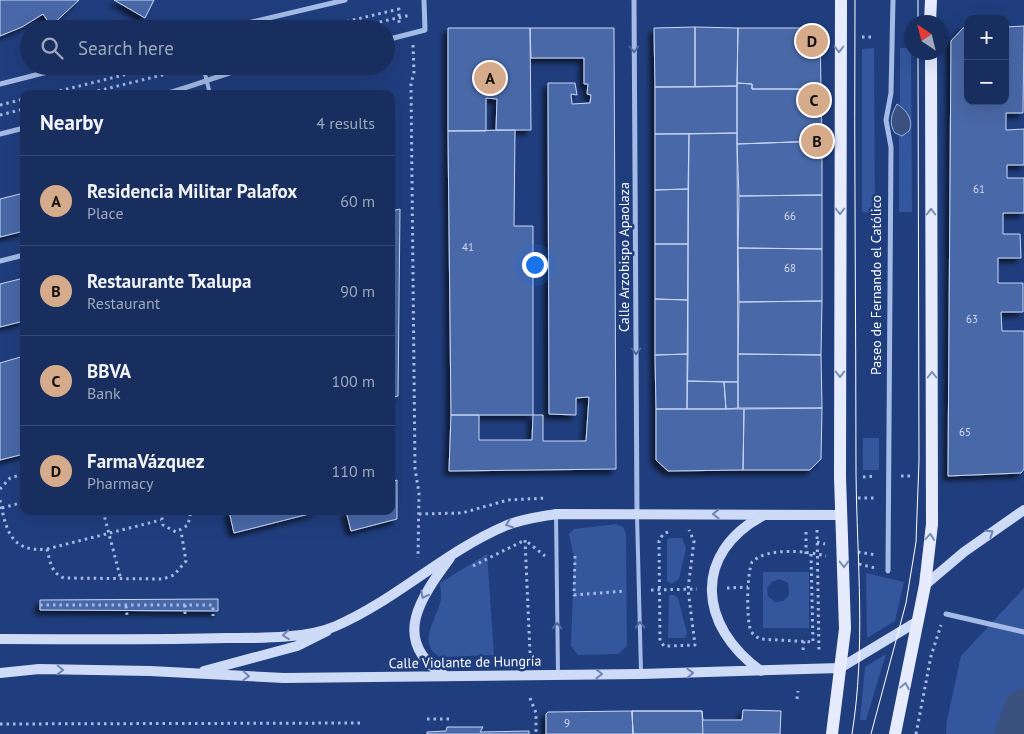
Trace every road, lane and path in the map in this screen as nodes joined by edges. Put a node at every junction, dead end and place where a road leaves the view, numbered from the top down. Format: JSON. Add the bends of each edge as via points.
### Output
{"nodes":[{"id":1,"x":345,"y":0,"type":"edge"},
{"id":2,"x":424,"y":0,"type":"edge"},
{"id":3,"x":634,"y":0,"type":"edge"},
{"id":4,"x":841,"y":0,"type":"edge"},
{"id":5,"x":893,"y":0,"type":"edge"},
{"id":6,"x":930,"y":0,"type":"edge"},
{"id":7,"x":412,"y":7,"type":"dead end"},
{"id":8,"x":412,"y":15,"type":"junction"},
{"id":9,"x":930,"y":15,"type":"edge"},
{"id":10,"x":399,"y":16,"type":"junction"},
{"id":11,"x":260,"y":20,"type":"edge"},
{"id":12,"x":353,"y":20,"type":"edge"},
{"id":13,"x":383,"y":20,"type":"edge"},
{"id":14,"x":398,"y":30,"type":"dead end"},
{"id":15,"x":413,"y":33,"type":"junction"},
{"id":16,"x":862,"y":37,"type":"dead end"},
{"id":17,"x":874,"y":37,"type":"dead end"},
{"id":18,"x":395,"y":38,"type":"edge"},
{"id":19,"x":930,"y":60,"type":"edge"},
{"id":20,"x":36,"y":75,"type":"edge"},
{"id":21,"x":124,"y":75,"type":"edge"},
{"id":22,"x":163,"y":75,"type":"edge"},
{"id":23,"x":167,"y":75,"type":"edge"},
{"id":24,"x":205,"y":75,"type":"edge"},
{"id":25,"x":222,"y":75,"type":"edge"},
{"id":26,"x":207,"y":81,"type":"junction"},
{"id":27,"x":169,"y":83,"type":"dead end"},
{"id":28,"x":0,"y":84,"type":"edge"},
{"id":29,"x":63,"y":90,"type":"edge"},
{"id":30,"x":101,"y":90,"type":"edge"},
{"id":31,"x":177,"y":90,"type":"edge"},
{"id":32,"x":209,"y":90,"type":"edge"},
{"id":33,"x":20,"y":101,"type":"edge"},
{"id":34,"x":0,"y":105,"type":"edge"},
{"id":35,"x":20,"y":110,"type":"edge"},
{"id":36,"x":0,"y":115,"type":"edge"},
{"id":37,"x":20,"y":129,"type":"edge"},
{"id":38,"x":0,"y":134,"type":"edge"},
{"id":39,"x":20,"y":256,"type":"edge"},
{"id":40,"x":0,"y":261,"type":"edge"},
{"id":41,"x":20,"y":475,"type":"edge"},
{"id":42,"x":0,"y":489,"type":"edge"},
{"id":43,"x":863,"y":498,"type":"dead end"},
{"id":44,"x":882,"y":498,"type":"dead end"},
{"id":45,"x":0,"y":500,"type":"edge"},
{"id":46,"x":20,"y":503,"type":"edge"},
{"id":47,"x":2,"y":508,"type":"junction"},
{"id":48,"x":1024,"y":510,"type":"edge"},
{"id":49,"x":556,"y":514,"type":"junction"},
{"id":50,"x":765,"y":514,"type":"junction"},
{"id":51,"x":104,"y":515,"type":"edge"},
{"id":52,"x":161,"y":515,"type":"edge"},
{"id":53,"x":190,"y":515,"type":"edge"},
{"id":54,"x":637,"y":515,"type":"junction"},
{"id":55,"x":818,"y":515,"type":"junction"},
{"id":56,"x":841,"y":515,"type":"junction"},
{"id":57,"x":161,"y":520,"type":"junction"},
{"id":58,"x":689,"y":524,"type":"dead end"},
{"id":59,"x":806,"y":529,"type":"dead end"},
{"id":60,"x":181,"y":531,"type":"junction"},
{"id":61,"x":689,"y":531,"type":"junction"},
{"id":62,"x":669,"y":532,"type":"dead end"},
{"id":63,"x":679,"y":532,"type":"dead end"},
{"id":64,"x":109,"y":533,"type":"junction"},
{"id":65,"x":524,"y":540,"type":"junction"},
{"id":66,"x":47,"y":549,"type":"junction"},
{"id":67,"x":806,"y":554,"type":"junction"},
{"id":68,"x":811,"y":554,"type":"junction"},
{"id":69,"x":817,"y":554,"type":"junction"},
{"id":70,"x":452,"y":555,"type":"junction"},
{"id":71,"x":575,"y":556,"type":"dead end"},
{"id":72,"x":545,"y":557,"type":"dead end"},
{"id":73,"x":473,"y":566,"type":"dead end"},
{"id":74,"x":888,"y":571,"type":"dead end"},
{"id":75,"x":417,"y":576,"type":"junction"},
{"id":76,"x":121,"y":580,"type":"junction"},
{"id":77,"x":925,"y":586,"type":"junction"},
{"id":78,"x":748,"y":587,"type":"junction"},
{"id":79,"x":722,"y":588,"type":"dead end"},
{"id":80,"x":688,"y":589,"type":"junction"},
{"id":81,"x":698,"y":589,"type":"dead end"},
{"id":82,"x":650,"y":590,"type":"dead end"},
{"id":83,"x":659,"y":590,"type":"junction"},
{"id":84,"x":625,"y":591,"type":"dead end"},
{"id":85,"x":40,"y":605,"type":"dead end"},
{"id":86,"x":185,"y":605,"type":"junction"},
{"id":87,"x":126,"y":606,"type":"junction"},
{"id":88,"x":946,"y":614,"type":"joint"},
{"id":89,"x":126,"y":615,"type":"dead end"},
{"id":90,"x":185,"y":616,"type":"dead end"},
{"id":91,"x":213,"y":616,"type":"dead end"},
{"id":92,"x":918,"y":621,"type":"junction"},
{"id":93,"x":334,"y":627,"type":"junction"},
{"id":94,"x":1024,"y":632,"type":"edge"},
{"id":95,"x":0,"y":639,"type":"edge"},
{"id":96,"x":804,"y":642,"type":"junction"},
{"id":97,"x":803,"y":650,"type":"dead end"},
{"id":98,"x":530,"y":653,"type":"dead end"},
{"id":99,"x":840,"y":668,"type":"junction"},
{"id":100,"x":820,"y":669,"type":"junction"},
{"id":101,"x":761,"y":670,"type":"junction"},
{"id":102,"x":0,"y":673,"type":"edge"},
{"id":103,"x":198,"y":674,"type":"junction"},
{"id":104,"x":558,"y":674,"type":"junction"},
{"id":105,"x":641,"y":674,"type":"junction"},
{"id":106,"x":444,"y":675,"type":"junction"},
{"id":107,"x":798,"y":690,"type":"dead end"},
{"id":108,"x":530,"y":698,"type":"dead end"},
{"id":109,"x":797,"y":700,"type":"dead end"},
{"id":110,"x":452,"y":719,"type":"dead end"},
{"id":111,"x":427,"y":720,"type":"dead end"},
{"id":112,"x":360,"y":722,"type":"dead end"},
{"id":113,"x":0,"y":724,"type":"edge"},
{"id":114,"x":536,"y":734,"type":"edge"},
{"id":115,"x":832,"y":734,"type":"edge"},
{"id":116,"x":895,"y":734,"type":"edge"},
{"id":117,"x":916,"y":734,"type":"edge"}],
"edges":[{"from":1,"to":11,"type":"street"},
{"from":2,"to":15,"type":"street","via":[[425,30]]},
{"from":3,"to":54,"type":"street","name":"Calle Arzobispo Apaolaza","one_way":true},
{"from":4,"to":56,"type":"main road","one_way":true},
{"from":5,"to":74,"type":"street","name":"Paseo de Fernando el Católico","via":[[891,93],[886,120],[891,147]]},
{"from":6,"to":9,"type":"main road"},
{"from":7,"to":8,"type":"path"},
{"from":8,"to":10,"type":"path"},
{"from":8,"to":15,"type":"path"},
{"from":10,"to":12,"type":"path","via":[[399,9]]},
{"from":10,"to":13,"type":"path"},
{"from":10,"to":14,"type":"path"},
{"from":15,"to":18,"type":"street"},
{"from":15,"to":75,"type":"path","via":[[415,470],[419,501]]},
{"from":16,"to":17,"type":"path"},
{"from":77,"to":19,"type":"main road","one_way":true,"via":[[932,499]]},
{"from":20,"to":28,"type":"street"},
{"from":21,"to":29,"type":"path"},
{"from":22,"to":30,"type":"path"},
{"from":23,"to":27,"type":"path"},
{"from":24,"to":26,"type":"lane"},
{"from":25,"to":26,"type":"street"},
{"from":26,"to":31,"type":"street"},
{"from":26,"to":32,"type":"lane"},
{"from":33,"to":34,"type":"path"},
{"from":35,"to":36,"type":"path"},
{"from":37,"to":38,"type":"street"},
{"from":39,"to":40,"type":"street"},
{"from":41,"to":42,"type":"path","via":[[10,478]]},
{"from":43,"to":44,"type":"path"},
{"from":45,"to":47,"type":"path"},
{"from":46,"to":47,"type":"path"},
{"from":47,"to":66,"type":"path","via":[[7,530],[14,540],[32,549]]},
{"from":77,"to":48,"type":"main road","one_way":true,"via":[[964,552]]},
{"from":49,"to":54,"type":"main road"},
{"from":49,"to":70,"type":"main road","one_way":true,"via":[[505,525]]},
{"from":104,"to":49,"type":"lane","one_way":true},
{"from":50,"to":54,"type":"main road","one_way":true},
{"from":50,"to":55,"type":"main road"},
{"from":50,"to":101,"type":"main road","via":[[728,542],[716,564],[712,588],[714,611],[721,629],[743,657]]},
{"from":51,"to":64,"type":"path"},
{"from":52,"to":57,"type":"path"},
{"from":53,"to":60,"type":"path","via":[[188,525]]},
{"from":105,"to":54,"type":"lane","one_way":true},
{"from":55,"to":56,"type":"main road"},
{"from":55,"to":69,"type":"path"},
{"from":56,"to":99,"type":"main road","one_way":true,"via":[[845,629]]},
{"from":57,"to":60,"type":"path","via":[[166,528]]},
{"from":57,"to":64,"type":"path"},
{"from":58,"to":61,"type":"path"},
{"from":59,"to":67,"type":"path"},
{"from":60,"to":76,"type":"path","via":[[186,561],[174,575],[163,579]]},
{"from":61,"to":63,"type":"path"},
{"from":61,"to":80,"type":"path","via":[[694,541]]},
{"from":62,"to":83,"type":"path","via":[[663,534],[659,541]]},
{"from":64,"to":66,"type":"path"},
{"from":64,"to":76,"type":"path"},
{"from":65,"to":72,"type":"path"},
{"from":65,"to":73,"type":"path"},
{"from":65,"to":98,"type":"path"},
{"from":66,"to":76,"type":"path","via":[[51,567],[60,576]]},
{"from":67,"to":68,"type":"path"},
{"from":67,"to":78,"type":"path","via":[[772,552],[756,557],[750,567]]},
{"from":68,"to":69,"type":"path"},
{"from":68,"to":96,"type":"path","via":[[813,642]]},
{"from":69,"to":100,"type":"path"},
{"from":70,"to":75,"type":"main road"},
{"from":70,"to":106,"type":"main road","one_way":true,"via":[[424,593],[415,620],[421,652]]},
{"from":71,"to":84,"type":"path","via":[[574,595]]},
{"from":75,"to":93,"type":"main road"},
{"from":77,"to":92,"type":"main road"},
{"from":78,"to":79,"type":"path"},
{"from":78,"to":96,"type":"path","via":[[750,624],[755,635],[767,641]]},
{"from":80,"to":81,"type":"path"},
{"from":80,"to":83,"type":"path"},
{"from":80,"to":83,"type":"path","via":[[695,645],[661,644]]},
{"from":82,"to":83,"type":"path"},
{"from":85,"to":87,"type":"path"},
{"from":86,"to":87,"type":"path"},
{"from":86,"to":90,"type":"path"},
{"from":86,"to":91,"type":"path","via":[[213,605]]},
{"from":87,"to":89,"type":"path"},
{"from":88,"to":94,"type":"street"},
{"from":88,"to":117,"type":"path","via":[[931,656]]},
{"from":92,"to":99,"type":"main road","name":"Calle Violante de Hungría"},
{"from":116,"to":92,"type":"main road","one_way":true},
{"from":93,"to":95,"type":"main road","one_way":true,"via":[[245,638]]},
{"from":93,"to":103,"type":"main road","via":[[297,646]]},
{"from":96,"to":97,"type":"path"},
{"from":99,"to":100,"type":"main road","name":"Calle Violante de Hungría"},
{"from":99,"to":115,"type":"main road"},
{"from":100,"to":101,"type":"main road","name":"Calle Violante de Hungría"},
{"from":105,"to":101,"type":"main road","name":"Calle Violante de Hungría","one_way":true},
{"from":102,"to":103,"type":"main road","name":"Calle Violante de Hungría","one_way":true,"via":[[39,670]]},
{"from":103,"to":106,"type":"main road","name":"Calle Violante de Hungría","one_way":true,"via":[[284,678]]},
{"from":104,"to":105,"type":"main road","name":"Calle Violante de Hungría","one_way":true},
{"from":104,"to":106,"type":"main road","name":"Calle Violante de Hungría"},
{"from":107,"to":109,"type":"path"},
{"from":108,"to":114,"type":"path","via":[[536,713]]},
{"from":110,"to":111,"type":"path"},
{"from":112,"to":113,"type":"path"}]}
